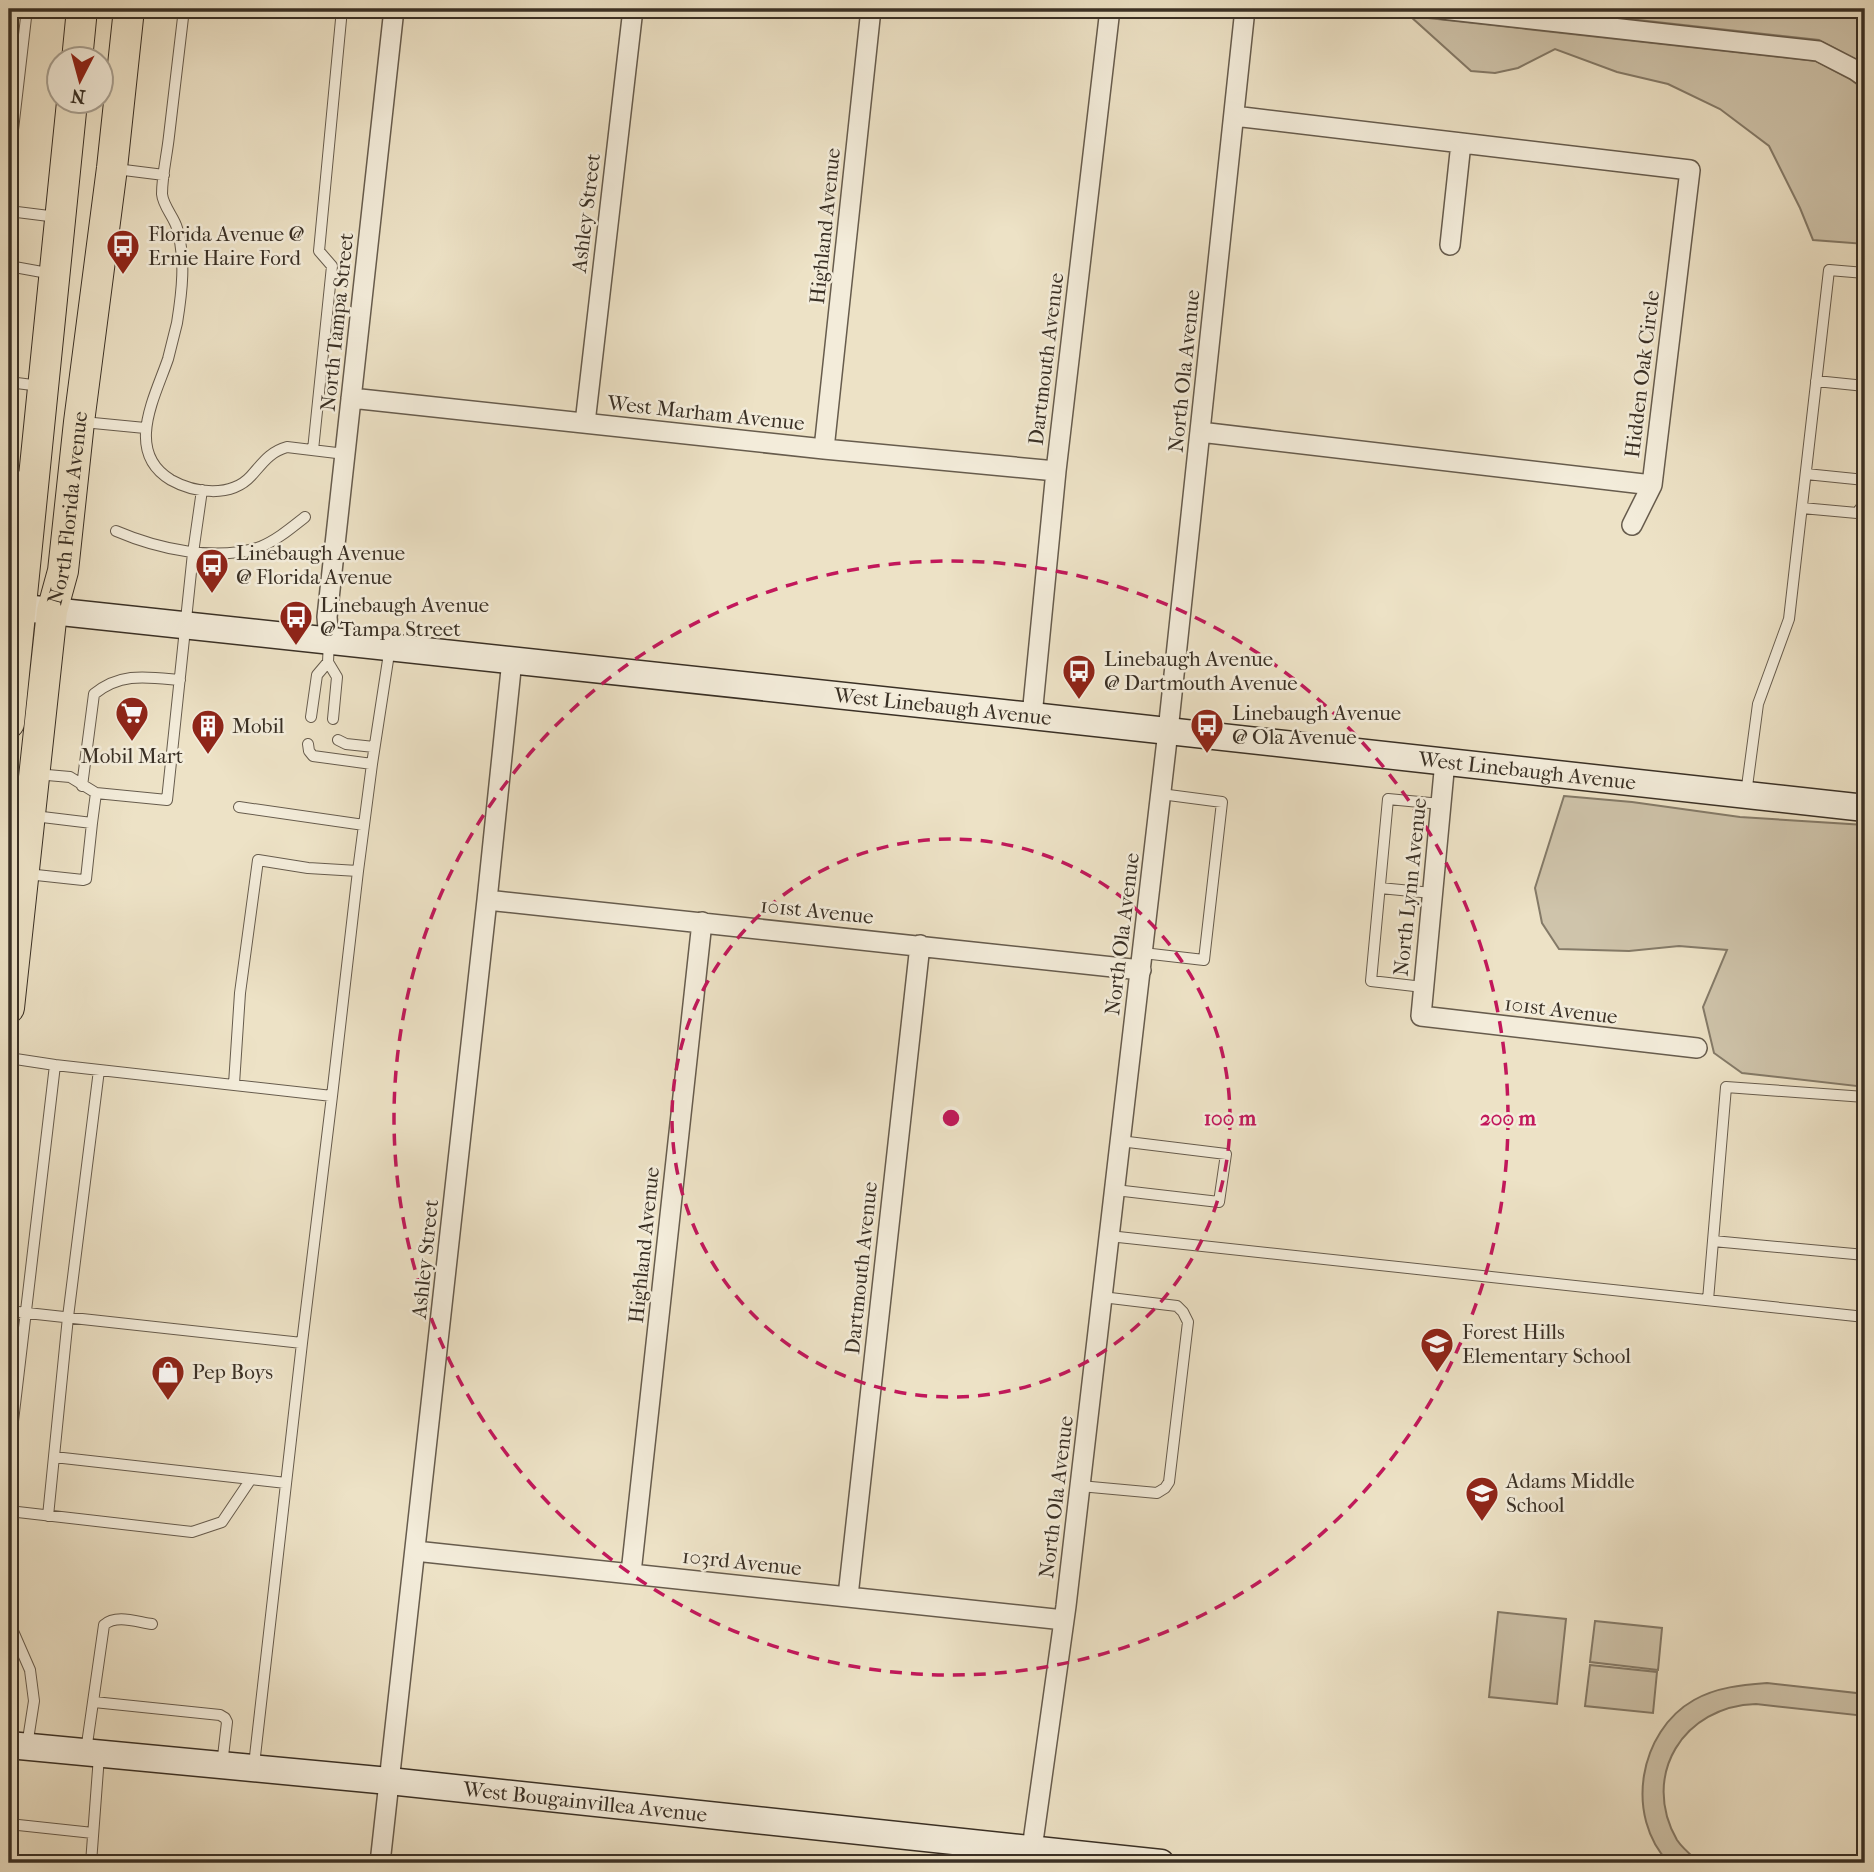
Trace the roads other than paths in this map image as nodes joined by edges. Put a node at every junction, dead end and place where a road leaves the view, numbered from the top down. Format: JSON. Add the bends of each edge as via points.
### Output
{"nodes":[{"id":1,"x":27,"y":9,"type":"edge"},
{"id":2,"x":82,"y":9,"type":"edge"},
{"id":3,"x":129,"y":9,"type":"edge"},
{"id":4,"x":184,"y":9,"type":"edge"},
{"id":5,"x":342,"y":9,"type":"edge"},
{"id":6,"x":394,"y":9,"type":"edge"},
{"id":7,"x":633,"y":9,"type":"edge"},
{"id":8,"x":871,"y":9,"type":"edge"},
{"id":9,"x":1110,"y":9,"type":"edge"},
{"id":10,"x":1245,"y":9,"type":"edge"},
{"id":11,"x":1441,"y":9,"type":"edge"},
{"id":12,"x":78,"y":46,"type":"edge"},
{"id":13,"x":1865,"y":77,"type":"edge"},
{"id":14,"x":71,"y":116,"type":"edge"},
{"id":15,"x":1234,"y":116,"type":"junction"},
{"id":16,"x":1461,"y":143,"type":"junction"},
{"id":17,"x":66,"y":163,"type":"junction"},
{"id":18,"x":9,"y":164,"type":"edge"},
{"id":19,"x":112,"y":169,"type":"junction"},
{"id":20,"x":164,"y":175,"type":"junction"},
{"id":21,"x":9,"y":211,"type":"edge"},
{"id":22,"x":61,"y":217,"type":"junction"},
{"id":23,"x":1450,"y":245,"type":"dead end"},
{"id":24,"x":9,"y":266,"type":"edge"},
{"id":25,"x":1865,"y":273,"type":"edge"},
{"id":26,"x":55,"y":274,"type":"junction"},
{"id":27,"x":1816,"y":381,"type":"junction"},
{"id":28,"x":9,"y":382,"type":"edge"},
{"id":29,"x":43,"y":386,"type":"junction"},
{"id":30,"x":1865,"y":386,"type":"edge"},
{"id":31,"x":351,"y":398,"type":"junction"},
{"id":32,"x":79,"y":422,"type":"junction"},
{"id":33,"x":585,"y":423,"type":"junction"},
{"id":34,"x":145,"y":428,"type":"junction"},
{"id":35,"x":1200,"y":432,"type":"junction"},
{"id":36,"x":824,"y":449,"type":"junction"},
{"id":37,"x":313,"y":450,"type":"junction"},
{"id":38,"x":345,"y":454,"type":"junction"},
{"id":39,"x":1056,"y":471,"type":"junction"},
{"id":40,"x":1806,"y":474,"type":"junction"},
{"id":41,"x":21,"y":477,"type":"edge"},
{"id":42,"x":1865,"y":480,"type":"edge"},
{"id":43,"x":1652,"y":485,"type":"junction"},
{"id":44,"x":202,"y":490,"type":"junction"},
{"id":45,"x":1865,"y":502,"type":"edge"},
{"id":46,"x":1802,"y":508,"type":"junction"},
{"id":47,"x":305,"y":517,"type":"dead end"},
{"id":48,"x":1632,"y":525,"type":"dead end"},
{"id":49,"x":116,"y":531,"type":"dead end"},
{"id":50,"x":193,"y":553,"type":"junction"},
{"id":51,"x":15,"y":607,"type":"edge"},
{"id":52,"x":52,"y":611,"type":"junction"},
{"id":53,"x":186,"y":625,"type":"junction"},
{"id":54,"x":390,"y":647,"type":"junction"},
{"id":55,"x":329,"y":651,"type":"junction"},
{"id":56,"x":512,"y":660,"type":"junction"},
{"id":57,"x":180,"y":680,"type":"junction"},
{"id":58,"x":1032,"y":716,"type":"junction"},
{"id":59,"x":311,"y":717,"type":"dead end"},
{"id":60,"x":333,"y":719,"type":"dead end"},
{"id":61,"x":9,"y":723,"type":"edge"},
{"id":62,"x":1168,"y":731,"type":"junction"},
{"id":63,"x":338,"y":740,"type":"dead end"},
{"id":64,"x":307,"y":744,"type":"dead end"},
{"id":65,"x":374,"y":747,"type":"junction"},
{"id":66,"x":1445,"y":761,"type":"junction"},
{"id":67,"x":372,"y":764,"type":"junction"},
{"id":68,"x":34,"y":774,"type":"junction"},
{"id":69,"x":82,"y":786,"type":"junction"},
{"id":70,"x":96,"y":793,"type":"junction"},
{"id":71,"x":1161,"y":794,"type":"junction"},
{"id":72,"x":1746,"y":795,"type":"junction"},
{"id":73,"x":1441,"y":804,"type":"junction"},
{"id":74,"x":239,"y":807,"type":"dead end"},
{"id":75,"x":1865,"y":808,"type":"edge"},
{"id":76,"x":30,"y":816,"type":"junction"},
{"id":77,"x":92,"y":823,"type":"junction"},
{"id":78,"x":364,"y":825,"type":"junction"},
{"id":79,"x":358,"y":871,"type":"junction"},
{"id":80,"x":23,"y":874,"type":"junction"},
{"id":81,"x":1380,"y":887,"type":"junction"},
{"id":82,"x":1433,"y":893,"type":"junction"},
{"id":83,"x":487,"y":900,"type":"junction"},
{"id":84,"x":702,"y":922,"type":"junction"},
{"id":85,"x":920,"y":945,"type":"junction"},
{"id":86,"x":1142,"y":961,"type":"junction"},
{"id":87,"x":1423,"y":987,"type":"junction"},
{"id":88,"x":9,"y":1008,"type":"edge"},
{"id":89,"x":1421,"y":1016,"type":"joint"},
{"id":90,"x":1697,"y":1048,"type":"dead end"},
{"id":91,"x":9,"y":1058,"type":"edge"},
{"id":92,"x":55,"y":1065,"type":"junction"},
{"id":93,"x":99,"y":1070,"type":"junction"},
{"id":94,"x":234,"y":1084,"type":"junction"},
{"id":95,"x":332,"y":1096,"type":"junction"},
{"id":96,"x":1865,"y":1097,"type":"edge"},
{"id":97,"x":1120,"y":1141,"type":"junction"},
{"id":98,"x":1115,"y":1190,"type":"junction"},
{"id":99,"x":1109,"y":1236,"type":"junction"},
{"id":100,"x":1713,"y":1241,"type":"junction"},
{"id":101,"x":1865,"y":1255,"type":"edge"},
{"id":102,"x":1102,"y":1297,"type":"junction"},
{"id":103,"x":1708,"y":1300,"type":"junction"},
{"id":104,"x":9,"y":1311,"type":"edge"},
{"id":105,"x":25,"y":1313,"type":"junction"},
{"id":106,"x":68,"y":1317,"type":"junction"},
{"id":107,"x":1865,"y":1317,"type":"edge"},
{"id":108,"x":302,"y":1343,"type":"junction"},
{"id":109,"x":9,"y":1455,"type":"edge"},
{"id":110,"x":54,"y":1457,"type":"junction"},
{"id":111,"x":251,"y":1479,"type":"junction"},
{"id":112,"x":286,"y":1483,"type":"junction"},
{"id":113,"x":1080,"y":1486,"type":"junction"},
{"id":114,"x":9,"y":1511,"type":"edge"},
{"id":115,"x":48,"y":1516,"type":"junction"},
{"id":116,"x":415,"y":1550,"type":"junction"},
{"id":117,"x":631,"y":1573,"type":"junction"},
{"id":118,"x":849,"y":1596,"type":"junction"},
{"id":119,"x":1064,"y":1620,"type":"junction"},
{"id":120,"x":9,"y":1622,"type":"edge"},
{"id":121,"x":152,"y":1624,"type":"dead end"},
{"id":122,"x":94,"y":1702,"type":"junction"},
{"id":123,"x":18,"y":1746,"type":"edge"},
{"id":124,"x":92,"y":1753,"type":"junction"},
{"id":125,"x":221,"y":1765,"type":"junction"},
{"id":126,"x":253,"y":1768,"type":"junction"},
{"id":127,"x":389,"y":1781,"type":"junction"},
{"id":128,"x":9,"y":1824,"type":"edge"},
{"id":129,"x":93,"y":1833,"type":"junction"},
{"id":130,"x":1031,"y":1856,"type":"edge"},
{"id":131,"x":90,"y":1863,"type":"edge"},
{"id":132,"x":380,"y":1863,"type":"edge"},
{"id":133,"x":1160,"y":1863,"type":"edge"}],
"edges":[{"from":1,"to":18,"type":"lane"},
{"from":2,"to":12,"type":"main road"},
{"from":3,"to":19,"type":"main road","name":"North Florida Avenue"},
{"from":4,"to":20,"type":"lane"},
{"from":5,"to":37,"type":"lane","via":[[319,251],[332,266]]},
{"from":6,"to":31,"type":"street","name":"North Tampa Street"},
{"from":7,"to":33,"type":"street","name":"Ashley Street"},
{"from":8,"to":36,"type":"street","name":"Highland Avenue"},
{"from":9,"to":39,"type":"street","name":"Dartmouth Avenue"},
{"from":10,"to":15,"type":"street","name":"North Ola Avenue"},
{"from":11,"to":13,"type":"street","via":[[1818,51]]},
{"from":14,"to":17,"type":"main road","name":"North Florida Avenue"},
{"from":15,"to":16,"type":"street","name":"Hidden Oak Circle"},
{"from":15,"to":35,"type":"street","name":"North Ola Avenue"},
{"from":16,"to":23,"type":"street"},
{"from":16,"to":43,"type":"street","name":"Hidden Oak Circle","via":[[1690,170]]},
{"from":17,"to":19,"type":"main road"},
{"from":17,"to":22,"type":"main road","name":"North Florida Avenue"},
{"from":19,"to":20,"type":"lane"},
{"from":19,"to":32,"type":"main road","name":"North Florida Avenue"},
{"from":20,"to":34,"type":"lane","via":[[162,197],[177,226],[184,261],[175,330]]},
{"from":21,"to":22,"type":"lane"},
{"from":22,"to":26,"type":"main road","name":"North Florida Avenue"},
{"from":24,"to":26,"type":"lane"},
{"from":25,"to":27,"type":"lane","via":[[1829,270]]},
{"from":26,"to":29,"type":"main road","name":"North Florida Avenue"},
{"from":27,"to":30,"type":"lane"},
{"from":27,"to":40,"type":"lane"},
{"from":28,"to":29,"type":"lane"},
{"from":29,"to":41,"type":"main road","name":"North Florida Avenue"},
{"from":31,"to":33,"type":"street","name":"West Marham Avenue"},
{"from":31,"to":38,"type":"street","name":"North Tampa Street"},
{"from":32,"to":34,"type":"lane"},
{"from":32,"to":52,"type":"main road","name":"North Florida Avenue","via":[[63,571]]},
{"from":33,"to":36,"type":"street","name":"West Marham Avenue"},
{"from":34,"to":44,"type":"lane","via":[[149,453],[158,469],[173,481]]},
{"from":35,"to":43,"type":"street","name":"Hidden Oak Circle"},
{"from":35,"to":62,"type":"street","name":"North Ola Avenue"},
{"from":36,"to":39,"type":"street","name":"West Marham Avenue"},
{"from":37,"to":38,"type":"lane"},
{"from":37,"to":44,"type":"lane","via":[[279,449],[241,483],[224,491]]},
{"from":38,"to":55,"type":"street","name":"North Tampa Street","via":[[327,617]]},
{"from":39,"to":58,"type":"street","name":"Dartmouth Avenue"},
{"from":40,"to":42,"type":"lane"},
{"from":40,"to":46,"type":"lane"},
{"from":41,"to":51,"type":"main road","name":"North Florida Avenue"},
{"from":43,"to":48,"type":"street"},
{"from":44,"to":50,"type":"lane"},
{"from":45,"to":46,"type":"lane","via":[[1857,513]]},
{"from":46,"to":72,"type":"lane","via":[[1790,619],[1758,704]]},
{"from":47,"to":50,"type":"lane","via":[[259,547]]},
{"from":49,"to":50,"type":"lane"},
{"from":50,"to":53,"type":"lane"},
{"from":51,"to":52,"type":"street","name":"West Linebaugh Avenue"},
{"from":51,"to":61,"type":"main road","name":"North Florida Avenue"},
{"from":52,"to":53,"type":"street","name":"West Linebaugh Avenue"},
{"from":52,"to":68,"type":"main road","name":"North Florida Avenue"},
{"from":53,"to":55,"type":"street","name":"West Linebaugh Avenue"},
{"from":53,"to":57,"type":"lane"},
{"from":54,"to":55,"type":"street","name":"West Linebaugh Avenue"},
{"from":54,"to":56,"type":"street","name":"West Linebaugh Avenue"},
{"from":54,"to":65,"type":"lane"},
{"from":55,"to":59,"type":"lane","via":[[317,675]]},
{"from":55,"to":60,"type":"lane","via":[[337,677]]},
{"from":56,"to":58,"type":"street","name":"West Linebaugh Avenue"},
{"from":56,"to":83,"type":"street","name":"Ashley Street"},
{"from":57,"to":69,"type":"lane","via":[[135,676],[104,685],[94,694]]},
{"from":57,"to":70,"type":"lane","via":[[167,800]]},
{"from":58,"to":62,"type":"street","name":"West Linebaugh Avenue"},
{"from":62,"to":66,"type":"street","name":"West Linebaugh Avenue"},
{"from":62,"to":71,"type":"street","name":"North Ola Avenue"},
{"from":63,"to":65,"type":"lane"},
{"from":64,"to":67,"type":"lane","via":[[313,756]]},
{"from":65,"to":67,"type":"lane"},
{"from":66,"to":72,"type":"street","name":"West Linebaugh Avenue"},
{"from":66,"to":73,"type":"street","name":"North Lynn Avenue"},
{"from":67,"to":78,"type":"lane"},
{"from":68,"to":69,"type":"lane","via":[[70,778]]},
{"from":68,"to":76,"type":"main road","name":"North Florida Avenue"},
{"from":69,"to":70,"type":"lane"},
{"from":70,"to":77,"type":"lane"},
{"from":71,"to":86,"type":"street","name":"North Ola Avenue"},
{"from":71,"to":86,"type":"lane","via":[[1223,802],[1208,934],[1204,960]]},
{"from":72,"to":75,"type":"street","name":"West Linebaugh Avenue"},
{"from":73,"to":81,"type":"lane","via":[[1388,799]]},
{"from":73,"to":82,"type":"street","name":"North Lynn Avenue"},
{"from":74,"to":78,"type":"lane"},
{"from":76,"to":77,"type":"lane"},
{"from":76,"to":80,"type":"main road","name":"North Florida Avenue"},
{"from":77,"to":80,"type":"lane","via":[[86,879]]},
{"from":78,"to":79,"type":"lane"},
{"from":79,"to":94,"type":"lane","via":[[258,860],[240,993]]},
{"from":79,"to":95,"type":"lane"},
{"from":80,"to":88,"type":"main road","name":"North Florida Avenue"},
{"from":81,"to":82,"type":"lane"},
{"from":81,"to":87,"type":"lane","via":[[1371,981]]},
{"from":82,"to":87,"type":"street","name":"North Lynn Avenue"},
{"from":83,"to":84,"type":"street","name":"101st Avenue"},
{"from":83,"to":116,"type":"street","name":"Ashley Street"},
{"from":84,"to":85,"type":"street","name":"101st Avenue"},
{"from":84,"to":117,"type":"street","name":"Highland Avenue"},
{"from":85,"to":86,"type":"street","name":"101st Avenue"},
{"from":85,"to":118,"type":"street","name":"Dartmouth Avenue"},
{"from":86,"to":97,"type":"street","name":"North Ola Avenue"},
{"from":87,"to":89,"type":"street","name":"North Lynn Avenue"},
{"from":89,"to":90,"type":"street","name":"101st Avenue"},
{"from":91,"to":92,"type":"lane"},
{"from":92,"to":93,"type":"lane"},
{"from":92,"to":105,"type":"lane"},
{"from":93,"to":94,"type":"lane"},
{"from":93,"to":106,"type":"lane"},
{"from":94,"to":95,"type":"lane"},
{"from":95,"to":108,"type":"lane"},
{"from":96,"to":100,"type":"lane","via":[[1726,1087]]},
{"from":97,"to":98,"type":"street","name":"North Ola Avenue"},
{"from":97,"to":98,"type":"lane","via":[[1226,1154],[1219,1202]]},
{"from":98,"to":99,"type":"street","name":"North Ola Avenue"},
{"from":99,"to":102,"type":"street","name":"North Ola Avenue"},
{"from":99,"to":103,"type":"lane"},
{"from":100,"to":101,"type":"lane"},
{"from":100,"to":103,"type":"lane"},
{"from":102,"to":113,"type":"street","name":"North Ola Avenue"},
{"from":102,"to":113,"type":"lane","via":[[1177,1306],[1188,1322],[1169,1482],[1157,1493]]},
{"from":103,"to":107,"type":"lane"},
{"from":104,"to":105,"type":"lane"},
{"from":105,"to":106,"type":"lane"},
{"from":105,"to":109,"type":"lane"},
{"from":106,"to":108,"type":"lane"},
{"from":106,"to":110,"type":"lane"},
{"from":108,"to":112,"type":"lane"},
{"from":110,"to":111,"type":"lane"},
{"from":110,"to":115,"type":"lane"},
{"from":111,"to":112,"type":"lane"},
{"from":111,"to":115,"type":"lane","via":[[222,1521],[192,1532]]},
{"from":112,"to":126,"type":"lane"},
{"from":113,"to":119,"type":"street","name":"North Ola Avenue"},
{"from":114,"to":115,"type":"lane"},
{"from":116,"to":117,"type":"street","name":"103rd Avenue"},
{"from":116,"to":127,"type":"street","name":"Ashley Street"},
{"from":117,"to":118,"type":"street","name":"103rd Avenue"},
{"from":118,"to":119,"type":"street","name":"103rd Avenue"},
{"from":119,"to":130,"type":"street","name":"North Ola Avenue"},
{"from":120,"to":123,"type":"lane","via":[[30,1670],[34,1700]]},
{"from":121,"to":122,"type":"lane","via":[[114,1619],[104,1625]]},
{"from":122,"to":124,"type":"lane"},
{"from":122,"to":125,"type":"lane","via":[[220,1715],[227,1722]]},
{"from":123,"to":124,"type":"street","name":"West Bougainvillea Avenue"},
{"from":124,"to":125,"type":"street","name":"West Bougainvillea Avenue"},
{"from":124,"to":129,"type":"lane"},
{"from":125,"to":126,"type":"street","name":"West Bougainvillea Avenue"},
{"from":126,"to":127,"type":"street","name":"West Bougainvillea Avenue"},
{"from":127,"to":130,"type":"street","name":"West Bougainvillea Avenue"},
{"from":127,"to":132,"type":"street","name":"Ashley Street"},
{"from":128,"to":129,"type":"lane"},
{"from":129,"to":131,"type":"lane"},
{"from":130,"to":133,"type":"street","name":"West Bougainvillea Avenue"}]}
